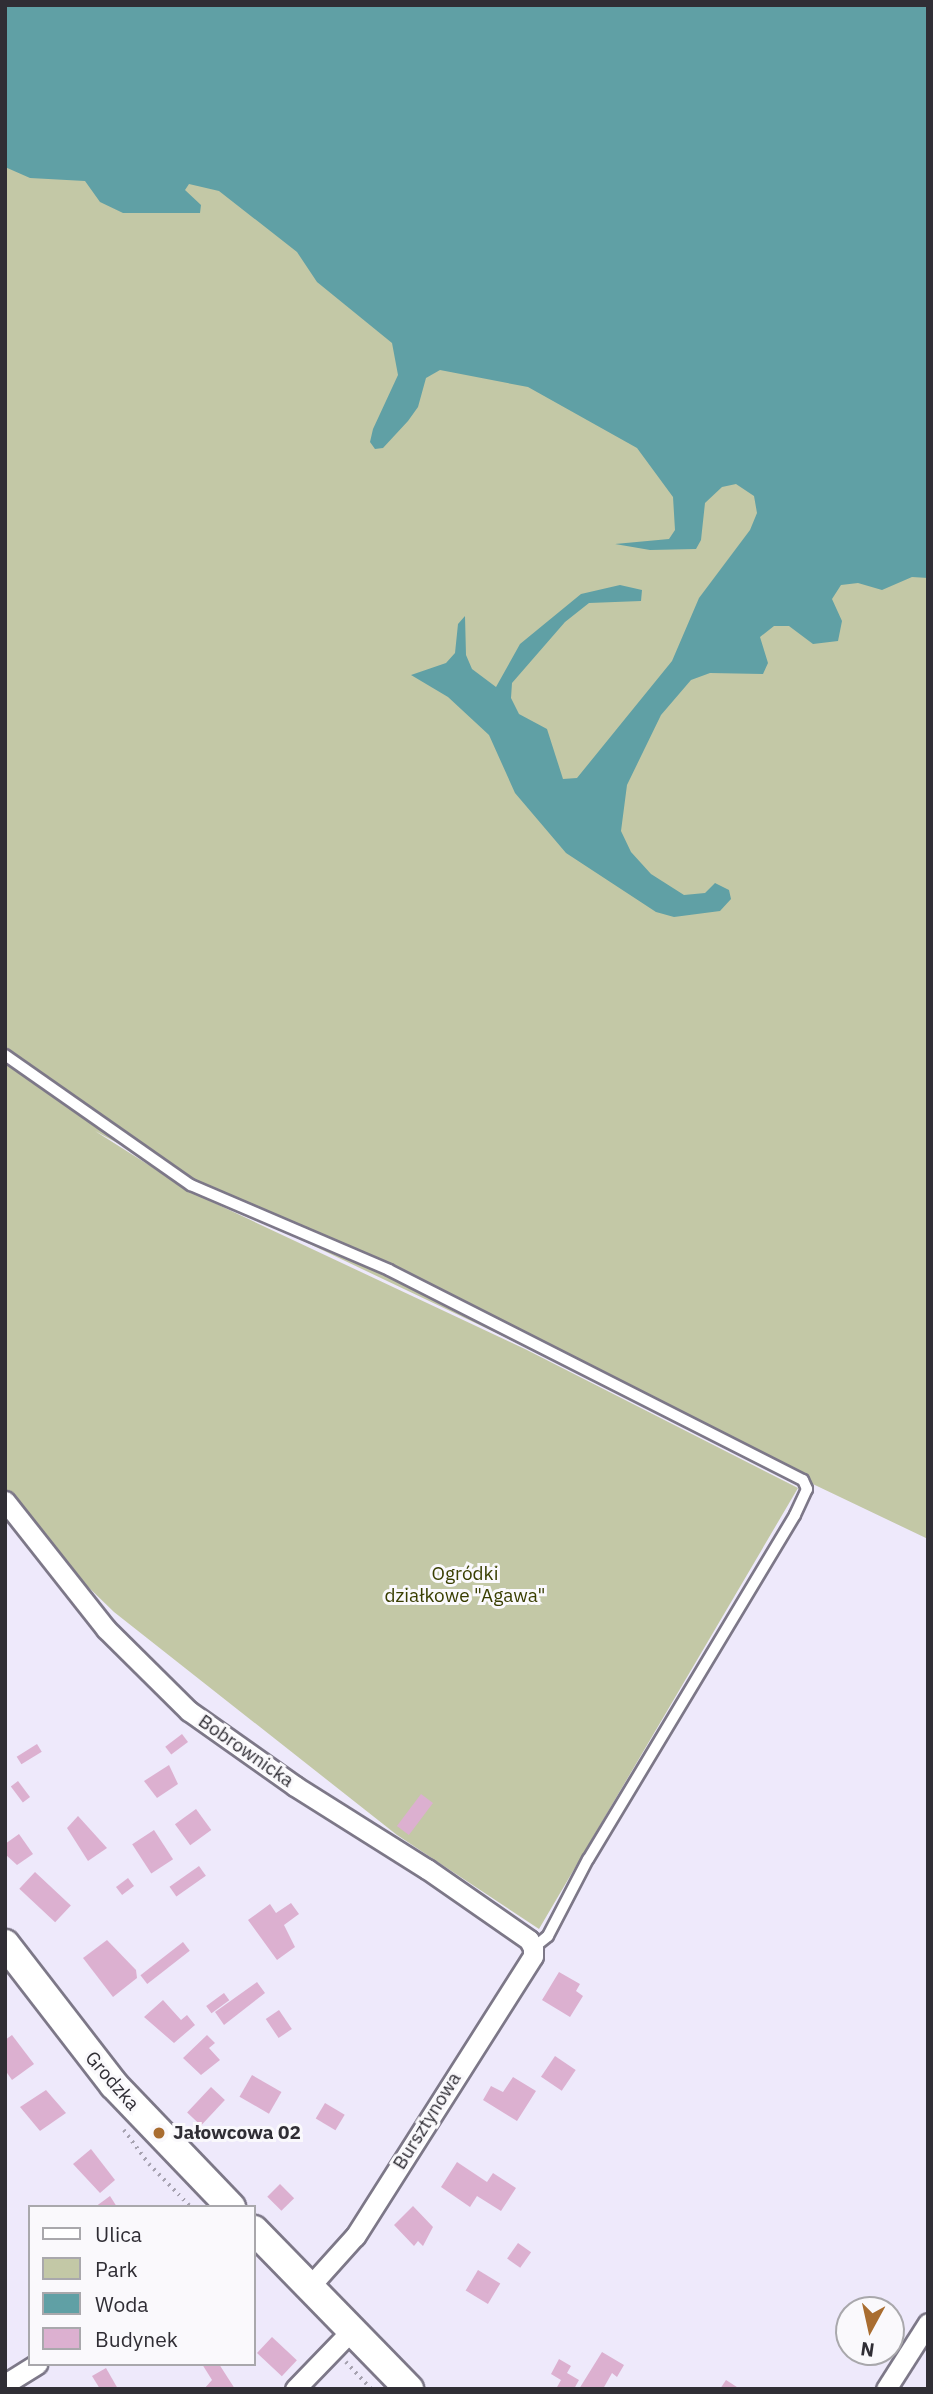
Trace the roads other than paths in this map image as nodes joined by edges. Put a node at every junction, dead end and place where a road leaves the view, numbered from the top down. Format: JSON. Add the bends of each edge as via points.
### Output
{"nodes":[{"id":1,"x":5,"y":1055,"type":"edge"},
{"id":2,"x":5,"y":1501,"type":"edge"},
{"id":3,"x":5,"y":1944,"type":"edge"},
{"id":4,"x":533,"y":1948,"type":"junction"},
{"id":5,"x":229,"y":2205,"type":"edge"},
{"id":6,"x":256,"y":2232,"type":"edge"},
{"id":7,"x":309,"y":2287,"type":"junction"},
{"id":8,"x":928,"y":2323,"type":"edge"},
{"id":9,"x":352,"y":2330,"type":"junction"},
{"id":10,"x":34,"y":2366,"type":"edge"},
{"id":11,"x":5,"y":2384,"type":"edge"},
{"id":12,"x":295,"y":2389,"type":"edge"},
{"id":13,"x":409,"y":2389,"type":"edge"},
{"id":14,"x":887,"y":2389,"type":"edge"}],
"edges":[{"from":1,"to":4,"type":"lane","via":[[191,1185],[389,1270],[803,1480],[807,1489],[795,1515],[588,1859],[548,1936]]},
{"from":2,"to":4,"type":"street","name":"Bobrownicka","via":[[99,1622],[189,1710],[295,1786],[427,1869],[522,1935]]},
{"from":3,"to":5,"type":"street","name":"Grodzka","via":[[114,2085]]},
{"from":4,"to":7,"type":"street","name":"Bursztynowa","via":[[533,1956],[355,2236]]},
{"from":6,"to":7,"type":"street"},
{"from":7,"to":9,"type":"street"},
{"from":8,"to":14,"type":"street"},
{"from":9,"to":12,"type":"street"},
{"from":9,"to":13,"type":"street"},
{"from":10,"to":11,"type":"street"}]}
